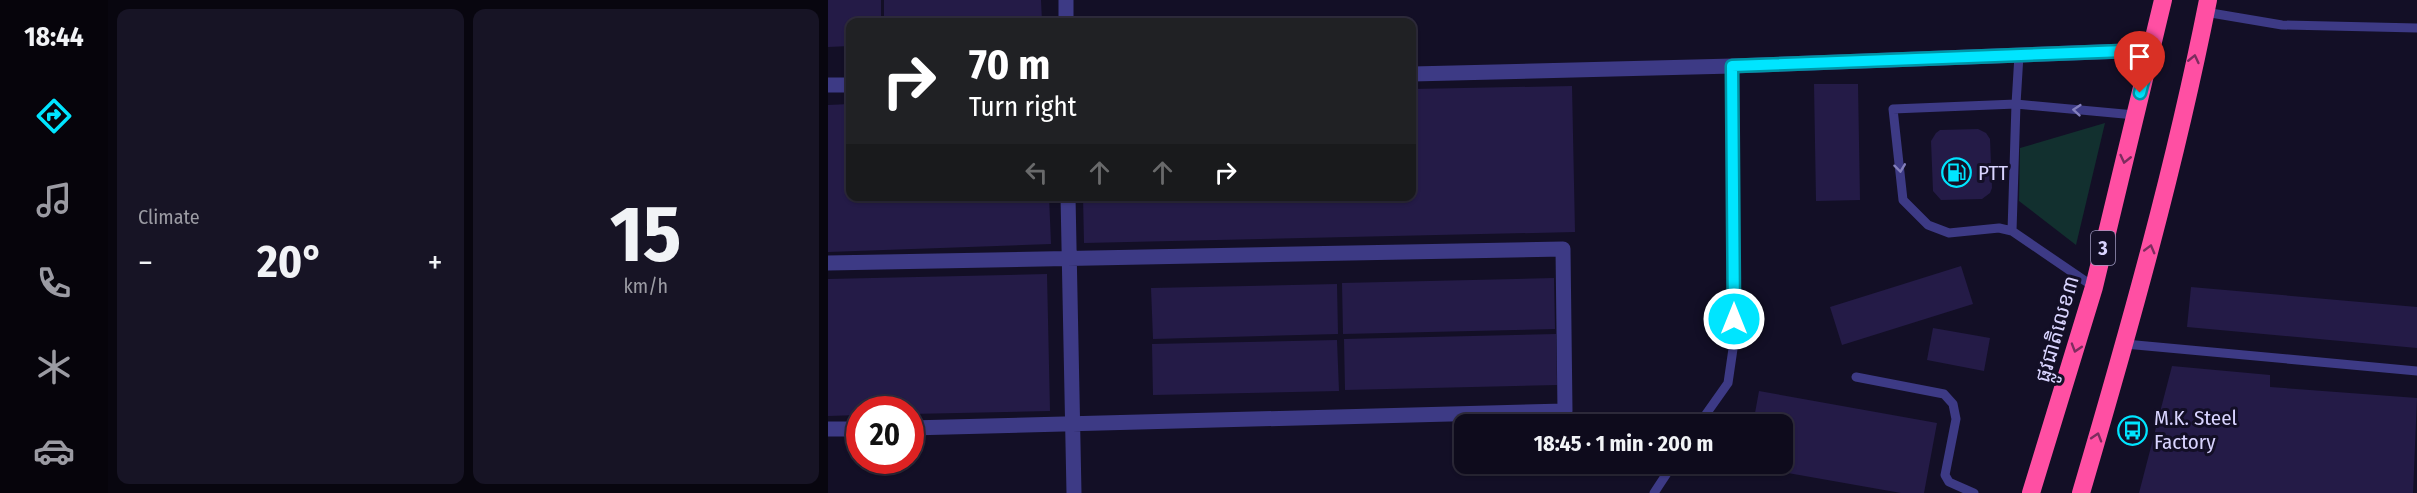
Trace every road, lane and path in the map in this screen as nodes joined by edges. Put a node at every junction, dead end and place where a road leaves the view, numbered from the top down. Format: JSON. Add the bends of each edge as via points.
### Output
{"nodes":[{"id":1,"x":1066,"y":0,"type":"edge"},
{"id":2,"x":2163,"y":0,"type":"edge"},
{"id":3,"x":2206,"y":6,"type":"edge"},
{"id":4,"x":1066,"y":18,"type":"edge"},
{"id":5,"x":2417,"y":28,"type":"edge"},
{"id":6,"x":2151,"y":50,"type":"junction"},
{"id":7,"x":2019,"y":55,"type":"junction"},
{"id":8,"x":1732,"y":66,"type":"junction"},
{"id":9,"x":1416,"y":74,"type":"edge"},
{"id":10,"x":828,"y":85,"type":"edge"},
{"id":11,"x":846,"y":85,"type":"edge"},
{"id":12,"x":2016,"y":104,"type":"junction"},
{"id":13,"x":2135,"y":115,"type":"junction"},
{"id":14,"x":1068,"y":201,"type":"edge"},
{"id":15,"x":2012,"y":231,"type":"junction"},
{"id":16,"x":1068,"y":259,"type":"junction"},
{"id":17,"x":828,"y":263,"type":"edge"},
{"id":18,"x":2094,"y":287,"type":"junction"},
{"id":19,"x":2125,"y":344,"type":"junction"},
{"id":20,"x":2417,"y":371,"type":"edge"},
{"id":21,"x":1856,"y":377,"type":"dead end"},
{"id":22,"x":1706,"y":414,"type":"edge"},
{"id":23,"x":1073,"y":424,"type":"junction"},
{"id":24,"x":924,"y":428,"type":"edge"},
{"id":25,"x":828,"y":429,"type":"edge"},
{"id":26,"x":846,"y":429,"type":"edge"},
{"id":27,"x":1666,"y":474,"type":"edge"},
{"id":28,"x":1074,"y":493,"type":"edge"},
{"id":29,"x":1654,"y":493,"type":"edge"},
{"id":30,"x":1974,"y":493,"type":"edge"},
{"id":31,"x":2031,"y":493,"type":"edge"},
{"id":32,"x":2081,"y":493,"type":"edge"}],
"edges":[{"from":1,"to":4,"type":"street"},
{"from":2,"to":6,"type":"highway","name":"ផ្លូវជាតិលេខ៣","number":"3"},
{"from":3,"to":5,"type":"lane","via":[[2282,25]]},
{"from":19,"to":3,"type":"highway","number":"3","one_way":true},
{"from":6,"to":7,"type":"street"},
{"from":6,"to":13,"type":"highway","name":"ផ្លូវជាតិលេខ៣","number":"3"},
{"from":7,"to":8,"type":"street"},
{"from":7,"to":12,"type":"lane"},
{"from":8,"to":9,"type":"street"},
{"from":8,"to":22,"type":"lane","via":[[1734,342],[1728,384]]},
{"from":10,"to":11,"type":"street"},
{"from":13,"to":12,"type":"lane","one_way":true},
{"from":12,"to":15,"type":"lane"},
{"from":12,"to":15,"type":"lane","one_way":true,"via":[[1893,109],[1903,200],[1928,225],[1948,232],[1999,228]]},
{"from":13,"to":18,"type":"highway","name":"ផ្លូវជាតិលេខ៣","number":"3","one_way":true},
{"from":14,"to":16,"type":"street"},
{"from":15,"to":18,"type":"lane"},
{"from":16,"to":17,"type":"street"},
{"from":16,"to":23,"type":"street"},
{"from":16,"to":23,"type":"street","via":[[1563,249],[1565,411]]},
{"from":18,"to":31,"type":"highway","name":"ផ្លូវជាតិលេខ៣","number":"3","one_way":true},
{"from":19,"to":20,"type":"lane"},
{"from":32,"to":19,"type":"highway","number":"3","one_way":true},
{"from":21,"to":30,"type":"lane","via":[[1944,394],[1953,404],[1956,419],[1945,475],[1950,482]]},
{"from":23,"to":24,"type":"street"},
{"from":23,"to":28,"type":"street"},
{"from":25,"to":26,"type":"street"},
{"from":27,"to":29,"type":"lane"}]}
